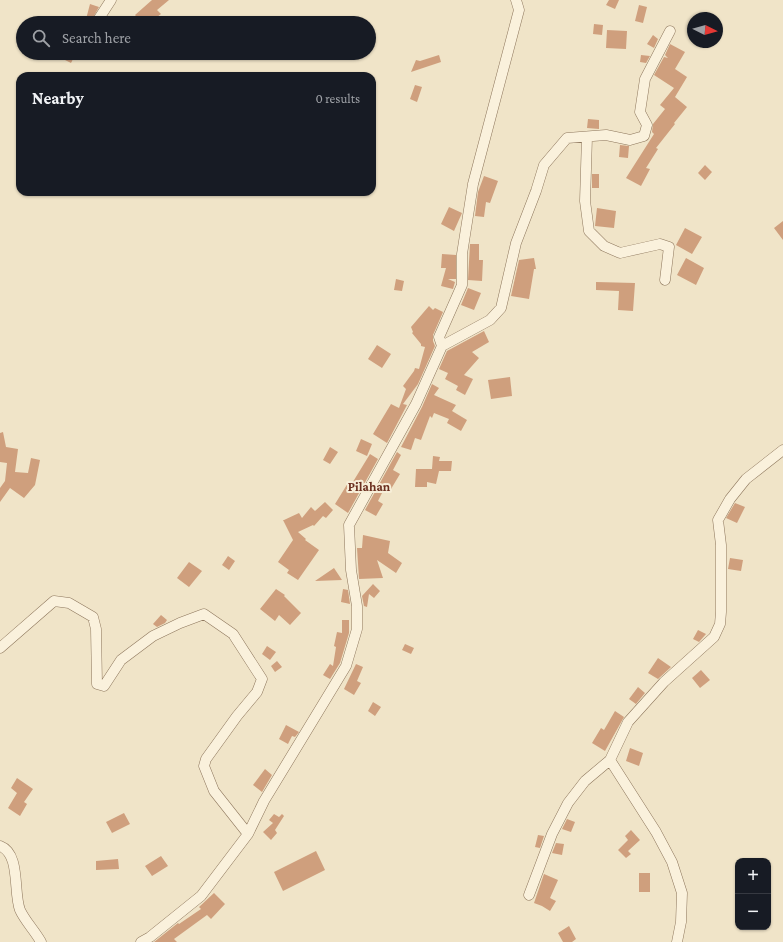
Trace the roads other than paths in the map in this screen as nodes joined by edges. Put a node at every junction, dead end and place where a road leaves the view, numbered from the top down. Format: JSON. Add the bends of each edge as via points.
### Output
{"nodes":[{"id":1,"x":111,"y":0,"type":"edge"},
{"id":2,"x":516,"y":0,"type":"edge"},
{"id":3,"x":101,"y":16,"type":"edge"},
{"id":4,"x":670,"y":31,"type":"dead end"},
{"id":5,"x":587,"y":137,"type":"junction"},
{"id":6,"x":665,"y":280,"type":"dead end"},
{"id":7,"x":442,"y":346,"type":"junction"},
{"id":8,"x":783,"y":450,"type":"edge"},
{"id":9,"x":0,"y":648,"type":"edge"},
{"id":10,"x":610,"y":760,"type":"junction"},
{"id":11,"x":248,"y":834,"type":"junction"},
{"id":12,"x":0,"y":846,"type":"edge"},
{"id":13,"x":529,"y":895,"type":"dead end"},
{"id":14,"x":41,"y":942,"type":"edge"},
{"id":15,"x":141,"y":942,"type":"edge"},
{"id":16,"x":677,"y":942,"type":"edge"}],
"edges":[{"from":1,"to":3,"type":"street"},
{"from":2,"to":7,"type":"street","via":[[519,10],[473,184],[462,254],[462,285],[439,337]]},
{"from":4,"to":5,"type":"street","via":[[645,79],[640,112],[647,125],[644,136],[630,140],[606,135]]},
{"from":5,"to":6,"type":"street","via":[[585,201],[590,231],[604,246],[620,253],[660,244],[669,247]]},
{"from":5,"to":7,"type":"street","via":[[567,138],[544,165],[516,243],[500,308],[490,320]]},
{"from":7,"to":11,"type":"street","via":[[416,404],[349,525],[357,629],[346,666],[264,801]]},
{"from":8,"to":10,"type":"street","via":[[746,479],[718,520],[721,545],[721,612],[720,624],[714,637],[664,682],[628,722]]},
{"from":9,"to":11,"type":"street","via":[[54,601],[69,603],[93,617],[96,629],[97,684],[104,686],[121,660],[153,636],[180,623],[204,614],[233,634],[262,679],[257,692],[206,759],[204,766],[214,791]]},
{"from":10,"to":13,"type":"street","via":[[585,781],[568,803],[552,834]]},
{"from":10,"to":16,"type":"street","via":[[672,862],[682,893]]},
{"from":11,"to":15,"type":"street","via":[[201,896]]},
{"from":12,"to":14,"type":"street","via":[[5,848],[14,864],[20,910]]}]}
